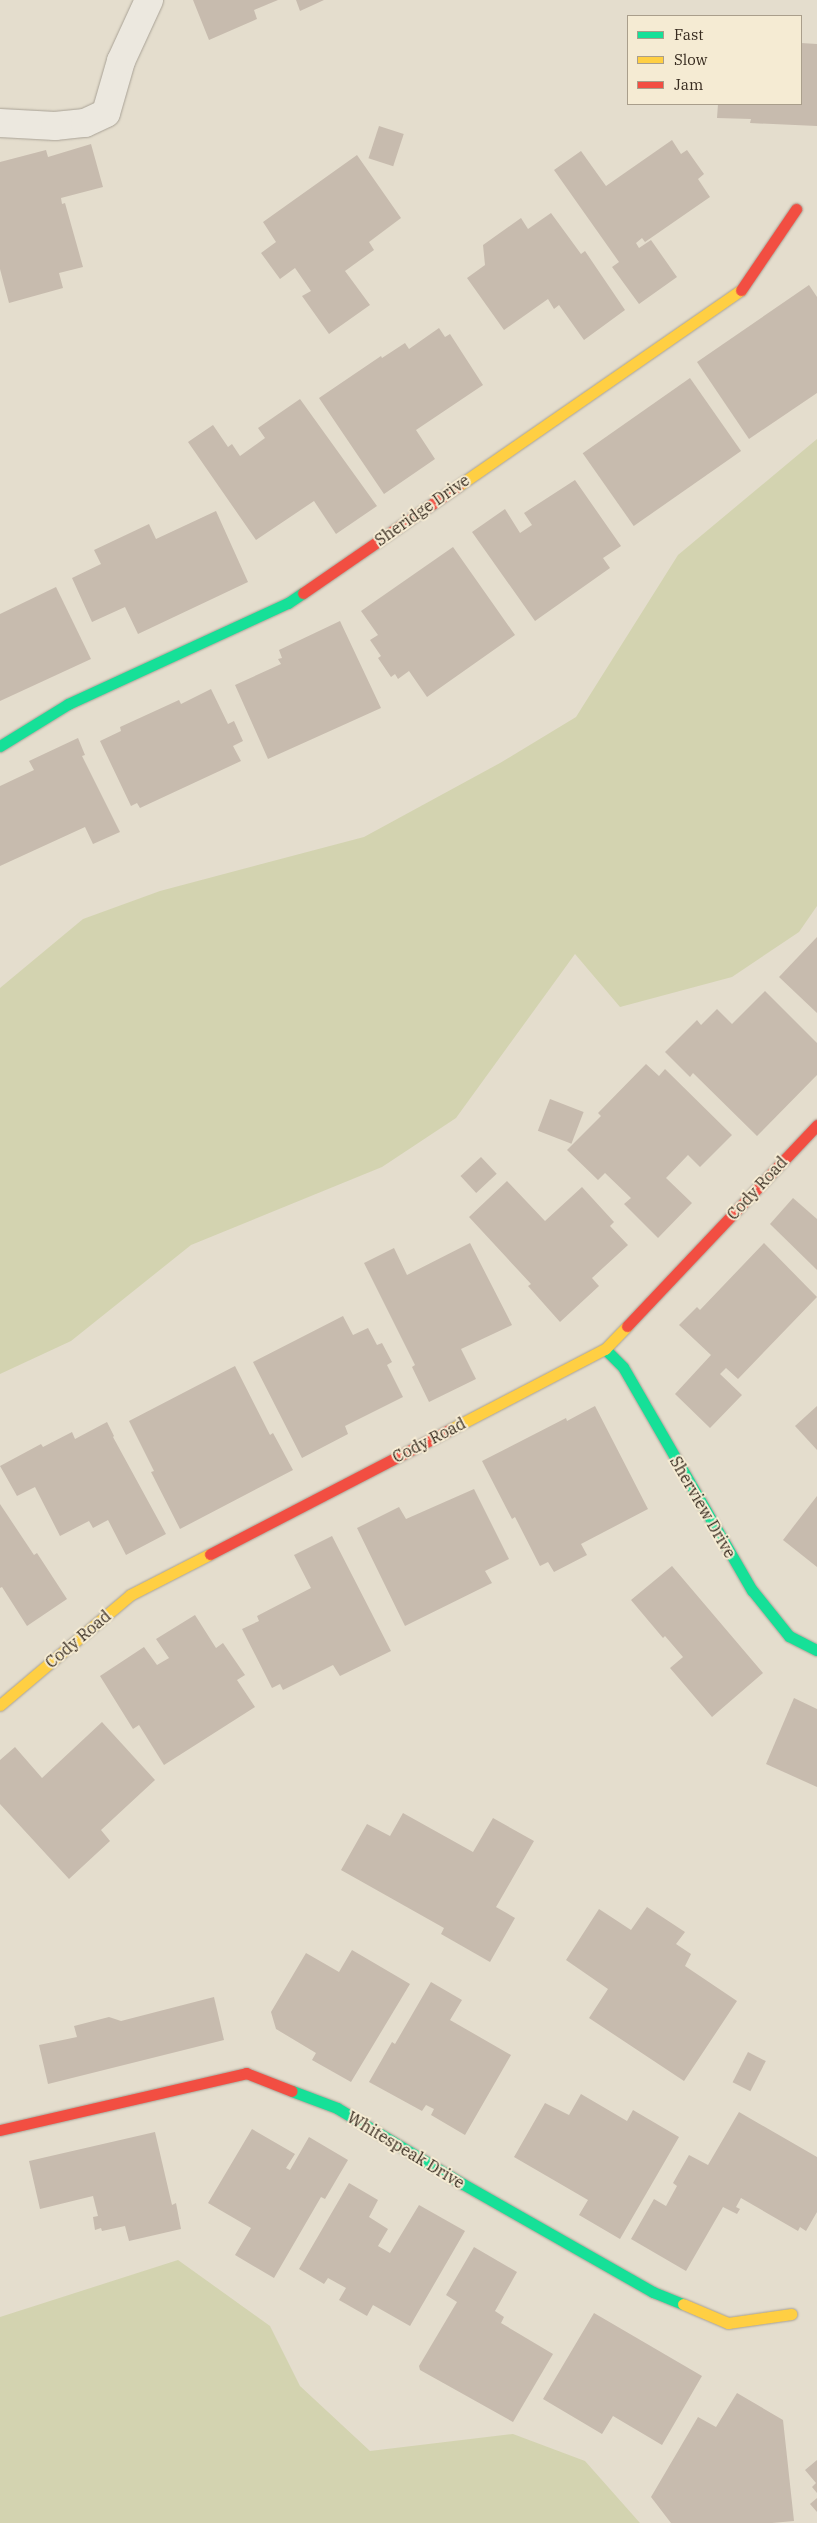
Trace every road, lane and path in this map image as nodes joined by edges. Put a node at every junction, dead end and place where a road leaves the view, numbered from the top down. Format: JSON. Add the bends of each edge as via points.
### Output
{"nodes":[{"id":1,"x":149,"y":0,"type":"edge"},
{"id":2,"x":0,"y":123,"type":"edge"},
{"id":3,"x":796,"y":209,"type":"dead end"},
{"id":4,"x":0,"y":746,"type":"edge"},
{"id":5,"x":817,"y":1125,"type":"edge"},
{"id":6,"x":605,"y":1349,"type":"junction"},
{"id":7,"x":817,"y":1650,"type":"edge"},
{"id":8,"x":0,"y":1705,"type":"edge"},
{"id":9,"x":0,"y":2130,"type":"edge"},
{"id":10,"x":791,"y":2314,"type":"dead end"}],
"edges":[{"from":1,"to":2,"type":"street","via":[[121,62],[106,113],[85,123],[56,126]]},
{"from":3,"to":4,"type":"street","name":"Sheridge Drive","via":[[741,290],[288,603],[68,704]]},
{"from":5,"to":6,"type":"street","name":"Cody Road"},
{"from":6,"to":7,"type":"street","name":"Sherview Drive","via":[[623,1367],[752,1590],[789,1636]]},
{"from":6,"to":8,"type":"street","name":"Cody Road","via":[[130,1595]]},
{"from":9,"to":10,"type":"street","name":"Whitespeak Drive","via":[[246,2073],[337,2108],[653,2292],[728,2323]]}]}
